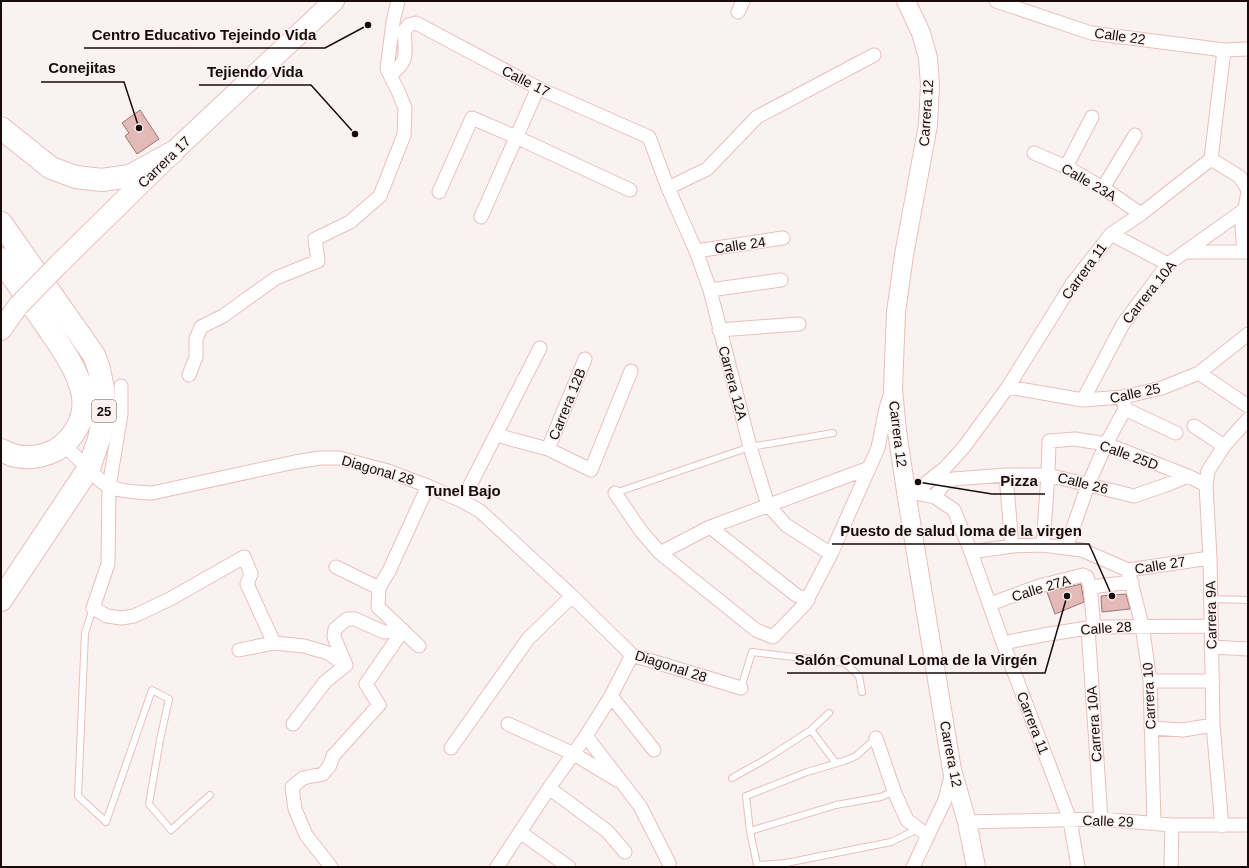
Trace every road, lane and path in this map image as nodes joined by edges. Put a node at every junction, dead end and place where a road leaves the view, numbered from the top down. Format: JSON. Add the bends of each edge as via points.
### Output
{"nodes":[{"id":1,"x":398,"y":1,"type":"edge"},
{"id":2,"x":906,"y":1,"type":"edge"},
{"id":3,"x":996,"y":1,"type":"edge"},
{"id":4,"x":326,"y":5,"type":"edge"},
{"id":5,"x":1224,"y":50,"type":"junction"},
{"id":6,"x":1248,"y":50,"type":"edge"},
{"id":7,"x":874,"y":55,"type":"dead end"},
{"id":8,"x":390,"y":74,"type":"junction"},
{"id":9,"x":538,"y":88,"type":"junction"},
{"id":10,"x":1092,"y":117,"type":"dead end"},
{"id":11,"x":1,"y":128,"type":"edge"},
{"id":12,"x":1134,"y":135,"type":"dead end"},
{"id":13,"x":516,"y":137,"type":"junction"},
{"id":14,"x":172,"y":152,"type":"junction"},
{"id":15,"x":1034,"y":153,"type":"dead end"},
{"id":16,"x":1211,"y":159,"type":"junction"},
{"id":17,"x":1066,"y":167,"type":"junction"},
{"id":18,"x":668,"y":188,"type":"junction"},
{"id":19,"x":1103,"y":188,"type":"junction"},
{"id":20,"x":630,"y":190,"type":"dead end"},
{"id":21,"x":1248,"y":190,"type":"edge"},
{"id":22,"x":439,"y":192,"type":"dead end"},
{"id":23,"x":1244,"y":210,"type":"junction"},
{"id":24,"x":1141,"y":214,"type":"junction"},
{"id":25,"x":481,"y":217,"type":"dead end"},
{"id":26,"x":1,"y":223,"type":"edge"},
{"id":27,"x":1111,"y":234,"type":"junction"},
{"id":28,"x":783,"y":238,"type":"dead end"},
{"id":29,"x":696,"y":251,"type":"junction"},
{"id":30,"x":1186,"y":252,"type":"junction"},
{"id":31,"x":1246,"y":252,"type":"edge"},
{"id":32,"x":1,"y":259,"type":"edge"},
{"id":33,"x":1168,"y":264,"type":"junction"},
{"id":34,"x":781,"y":280,"type":"dead end"},
{"id":35,"x":710,"y":290,"type":"junction"},
{"id":36,"x":799,"y":324,"type":"dead end"},
{"id":37,"x":1,"y":330,"type":"edge"},
{"id":38,"x":719,"y":330,"type":"junction"},
{"id":39,"x":1248,"y":334,"type":"edge"},
{"id":40,"x":540,"y":348,"type":"dead end"},
{"id":41,"x":585,"y":359,"type":"dead end"},
{"id":42,"x":631,"y":371,"type":"dead end"},
{"id":43,"x":1199,"y":372,"type":"junction"},
{"id":44,"x":189,"y":374,"type":"dead end"},
{"id":45,"x":121,"y":386,"type":"dead end"},
{"id":46,"x":1008,"y":387,"type":"junction"},
{"id":47,"x":893,"y":389,"type":"junction"},
{"id":48,"x":1083,"y":400,"type":"junction"},
{"id":49,"x":1124,"y":403,"type":"junction"},
{"id":50,"x":1248,"y":406,"type":"edge"},
{"id":51,"x":1248,"y":419,"type":"edge"},
{"id":52,"x":1194,"y":426,"type":"dead end"},
{"id":53,"x":833,"y":433,"type":"dead end"},
{"id":54,"x":1176,"y":433,"type":"dead end"},
{"id":55,"x":496,"y":435,"type":"junction"},
{"id":56,"x":1106,"y":444,"type":"junction"},
{"id":57,"x":64,"y":445,"type":"junction"},
{"id":58,"x":1224,"y":446,"type":"junction"},
{"id":59,"x":750,"y":447,"type":"junction"},
{"id":60,"x":548,"y":449,"type":"junction"},
{"id":61,"x":1,"y":450,"type":"edge"},
{"id":62,"x":89,"y":468,"type":"junction"},
{"id":63,"x":868,"y":468,"type":"junction"},
{"id":64,"x":1006,"y":475,"type":"junction"},
{"id":65,"x":1048,"y":475,"type":"junction"},
{"id":66,"x":1188,"y":476,"type":"junction"},
{"id":67,"x":1088,"y":485,"type":"junction"},
{"id":68,"x":428,"y":486,"type":"junction"},
{"id":69,"x":1206,"y":486,"type":"junction"},
{"id":70,"x":109,"y":487,"type":"junction"},
{"id":71,"x":615,"y":493,"type":"joint"},
{"id":72,"x":911,"y":496,"type":"junction"},
{"id":73,"x":935,"y":497,"type":"junction"},
{"id":74,"x":462,"y":501,"type":"junction"},
{"id":75,"x":768,"y":505,"type":"junction"},
{"id":76,"x":710,"y":528,"type":"junction"},
{"id":77,"x":1043,"y":545,"type":"junction"},
{"id":78,"x":1012,"y":546,"type":"junction"},
{"id":79,"x":1066,"y":548,"type":"junction"},
{"id":80,"x":971,"y":552,"type":"junction"},
{"id":81,"x":660,"y":553,"type":"junction"},
{"id":82,"x":831,"y":554,"type":"junction"},
{"id":83,"x":1210,"y":558,"type":"junction"},
{"id":84,"x":336,"y":567,"type":"dead end"},
{"id":85,"x":1130,"y":576,"type":"junction"},
{"id":86,"x":1090,"y":587,"type":"junction"},
{"id":87,"x":379,"y":588,"type":"junction"},
{"id":88,"x":572,"y":596,"type":"junction"},
{"id":89,"x":1211,"y":599,"type":"junction"},
{"id":90,"x":1,"y":600,"type":"edge"},
{"id":91,"x":808,"y":600,"type":"junction"},
{"id":92,"x":1248,"y":600,"type":"edge"},
{"id":93,"x":990,"y":604,"type":"junction"},
{"id":94,"x":93,"y":608,"type":"junction"},
{"id":95,"x":1142,"y":626,"type":"junction"},
{"id":96,"x":1210,"y":626,"type":"junction"},
{"id":97,"x":1091,"y":627,"type":"junction"},
{"id":98,"x":403,"y":630,"type":"junction"},
{"id":99,"x":274,"y":642,"type":"junction"},
{"id":100,"x":1003,"y":643,"type":"junction"},
{"id":101,"x":419,"y":646,"type":"dead end"},
{"id":102,"x":1211,"y":646,"type":"junction"},
{"id":103,"x":1248,"y":649,"type":"edge"},
{"id":104,"x":239,"y":650,"type":"dead end"},
{"id":105,"x":632,"y":655,"type":"junction"},
{"id":106,"x":346,"y":665,"type":"junction"},
{"id":107,"x":1150,"y":681,"type":"junction"},
{"id":108,"x":1213,"y":681,"type":"junction"},
{"id":109,"x":741,"y":688,"type":"joint"},
{"id":110,"x":862,"y":692,"type":"dead end"},
{"id":111,"x":611,"y":696,"type":"junction"},
{"id":112,"x":829,"y":713,"type":"dead end"},
{"id":113,"x":293,"y":724,"type":"dead end"},
{"id":114,"x":508,"y":724,"type":"dead end"},
{"id":115,"x":1213,"y":725,"type":"junction"},
{"id":116,"x":1151,"y":728,"type":"junction"},
{"id":117,"x":811,"y":730,"type":"junction"},
{"id":118,"x":586,"y":736,"type":"junction"},
{"id":119,"x":876,"y":738,"type":"joint"},
{"id":120,"x":451,"y":748,"type":"dead end"},
{"id":121,"x":654,"y":750,"type":"dead end"},
{"id":122,"x":574,"y":754,"type":"junction"},
{"id":123,"x":836,"y":763,"type":"junction"},
{"id":124,"x":952,"y":770,"type":"junction"},
{"id":125,"x":732,"y":778,"type":"dead end"},
{"id":126,"x":625,"y":785,"type":"junction"},
{"id":127,"x":549,"y":788,"type":"junction"},
{"id":128,"x":894,"y":791,"type":"junction"},
{"id":129,"x":210,"y":795,"type":"dead end"},
{"id":130,"x":1101,"y":819,"type":"junction"},
{"id":131,"x":1070,"y":820,"type":"junction"},
{"id":132,"x":967,"y":822,"type":"junction"},
{"id":133,"x":1154,"y":823,"type":"junction"},
{"id":134,"x":1172,"y":825,"type":"junction"},
{"id":135,"x":1248,"y":825,"type":"edge"},
{"id":136,"x":1222,"y":826,"type":"junction"},
{"id":137,"x":750,"y":831,"type":"junction"},
{"id":138,"x":520,"y":832,"type":"junction"},
{"id":139,"x":923,"y":832,"type":"junction"},
{"id":140,"x":625,"y":852,"type":"dead end"},
{"id":141,"x":668,"y":863,"type":"dead end"},
{"id":142,"x":912,"y":866,"type":"edge"},
{"id":143,"x":331,"y":867,"type":"edge"},
{"id":144,"x":497,"y":867,"type":"edge"},
{"id":145,"x":569,"y":867,"type":"edge"},
{"id":146,"x":976,"y":867,"type":"edge"},
{"id":147,"x":1078,"y":867,"type":"edge"},
{"id":148,"x":1171,"y":867,"type":"edge"}],
"edges":[{"from":1,"to":8,"type":"street","via":[[387,69]]},
{"from":2,"to":47,"type":"street","name":"Carrera 12","via":[[921,33],[928,58],[930,86],[928,126],[896,312]]},
{"from":3,"to":5,"type":"street","name":"Calle 22","via":[[1091,33]]},
{"from":4,"to":14,"type":"main road","name":"Carrera 17"},
{"from":5,"to":6,"type":"street","name":"Calle 22"},
{"from":5,"to":16,"type":"street"},
{"from":7,"to":18,"type":"street","via":[[757,117],[707,170]]},
{"from":8,"to":9,"type":"street","name":"Calle 17","via":[[405,60],[404,31],[409,25],[416,23]]},
{"from":8,"to":44,"type":"street","via":[[406,108],[404,135],[380,196],[350,222],[315,239],[318,261],[276,278],[223,316],[201,327],[196,339],[196,357]]},
{"from":9,"to":13,"type":"street"},
{"from":9,"to":18,"type":"street","name":"Calle 17","via":[[649,137]]},
{"from":10,"to":17,"type":"street"},
{"from":11,"to":14,"type":"highway","via":[[50,168],[76,177],[102,180],[130,176]]},
{"from":12,"to":19,"type":"street"},
{"from":13,"to":20,"type":"street"},
{"from":13,"to":22,"type":"street","via":[[472,118]]},
{"from":13,"to":25,"type":"street"},
{"from":14,"to":37,"type":"main road","name":"Carrera 17","bridge":true,"via":[[18,306]]},
{"from":15,"to":17,"type":"street","name":"Calle 23A"},
{"from":16,"to":21,"type":"street","via":[[1240,177]]},
{"from":16,"to":24,"type":"street","name":"Carrera 11"},
{"from":17,"to":19,"type":"street","name":"Calle 23A"},
{"from":18,"to":29,"type":"street","name":"Carrera 12A"},
{"from":19,"to":24,"type":"street","name":"Calle 23A"},
{"from":21,"to":23,"type":"street"},
{"from":23,"to":30,"type":"street","name":"Carrera 10A"},
{"from":23,"to":31,"type":"street","via":[[1242,227]]},
{"from":24,"to":27,"type":"street","name":"Carrera 11"},
{"from":26,"to":62,"type":"highway","number":"25","via":[[94,355],[103,389],[104,414]]},
{"from":27,"to":33,"type":"street"},
{"from":27,"to":46,"type":"street","name":"Carrera 11","via":[[1072,284]]},
{"from":28,"to":29,"type":"street","name":"Calle 24"},
{"from":29,"to":35,"type":"street","name":"Carrera 12A"},
{"from":30,"to":31,"type":"street"},
{"from":30,"to":33,"type":"street","name":"Carrera 10A"},
{"from":32,"to":57,"type":"highway","via":[[64,351],[79,381],[83,397],[82,416],[74,434]]},
{"from":33,"to":48,"type":"street","name":"Carrera 10A","via":[[1123,324]]},
{"from":34,"to":35,"type":"street"},
{"from":35,"to":38,"type":"street","name":"Carrera 12A"},
{"from":36,"to":38,"type":"street"},
{"from":38,"to":59,"type":"street","name":"Carrera 12A"},
{"from":39,"to":43,"type":"street","name":"Calle 25"},
{"from":40,"to":55,"type":"street"},
{"from":41,"to":60,"type":"street","name":"Carrera 12B"},
{"from":42,"to":60,"type":"street","via":[[591,470]]},
{"from":43,"to":49,"type":"street","name":"Calle 25"},
{"from":43,"to":50,"type":"street"},
{"from":45,"to":70,"type":"street","via":[[121,414]]},
{"from":46,"to":48,"type":"street","name":"Calle 25"},
{"from":46,"to":72,"type":"street","name":"Carrera 11","via":[[964,447],[945,468]]},
{"from":47,"to":63,"type":"street","via":[[886,408],[878,448]]},
{"from":47,"to":72,"type":"street","name":"Carrera 12","via":[[897,431]]},
{"from":48,"to":49,"type":"street","name":"Calle 25"},
{"from":49,"to":54,"type":"street"},
{"from":49,"to":56,"type":"street"},
{"from":51,"to":58,"type":"street","name":"Carrera 9A"},
{"from":52,"to":58,"type":"street"},
{"from":53,"to":59,"type":"lane"},
{"from":55,"to":60,"type":"street"},
{"from":55,"to":74,"type":"street"},
{"from":56,"to":65,"type":"street","name":"Calle 25D","via":[[1075,439],[1049,441]]},
{"from":56,"to":66,"type":"street","name":"Calle 25D"},
{"from":56,"to":67,"type":"street"},
{"from":57,"to":61,"type":"highway","via":[[46,455],[24,458]]},
{"from":57,"to":62,"type":"street","name":"Diagonal 28"},
{"from":58,"to":69,"type":"street","name":"Carrera 9A","via":[[1208,471]]},
{"from":59,"to":71,"type":"lane"},
{"from":59,"to":75,"type":"street","name":"Carrera 12A"},
{"from":62,"to":70,"type":"street","name":"Diagonal 28"},
{"from":62,"to":90,"type":"highway","number":"25"},
{"from":63,"to":75,"type":"street"},
{"from":63,"to":82,"type":"street"},
{"from":64,"to":65,"type":"street","name":"Calle 26"},
{"from":64,"to":73,"type":"street","name":"Calle 26","via":[[953,479],[943,485]]},
{"from":64,"to":78,"type":"street"},
{"from":65,"to":67,"type":"street","name":"Calle 26"},
{"from":65,"to":77,"type":"street"},
{"from":66,"to":67,"type":"street","name":"Calle 26","via":[[1134,496]]},
{"from":66,"to":69,"type":"street","name":"Calle 25D"},
{"from":67,"to":79,"type":"street"},
{"from":68,"to":70,"type":"street","name":"Diagonal 28","via":[[388,471],[340,458],[320,458],[152,493]]},
{"from":68,"to":74,"type":"street","name":"Diagonal 28"},
{"from":68,"to":87,"type":"street"},
{"from":69,"to":83,"type":"street","name":"Carrera 9A"},
{"from":70,"to":94,"type":"street","via":[[108,564]]},
{"from":71,"to":81,"type":"street"},
{"from":72,"to":73,"type":"street","name":"Carrera 11"},
{"from":72,"to":124,"type":"street","name":"Carrera 12"},
{"from":73,"to":80,"type":"street","name":"Carrera 11","via":[[954,510]]},
{"from":74,"to":88,"type":"street","name":"Diagonal 28","via":[[480,511]]},
{"from":75,"to":76,"type":"street"},
{"from":75,"to":82,"type":"street","name":"Carrera 12A","via":[[786,525]]},
{"from":76,"to":81,"type":"street"},
{"from":76,"to":91,"type":"street","via":[[796,595]]},
{"from":77,"to":78,"type":"street","name":"Calle 27"},
{"from":77,"to":79,"type":"street","name":"Calle 27"},
{"from":78,"to":80,"type":"street","name":"Calle 27"},
{"from":79,"to":85,"type":"street","name":"Calle 27","via":[[1082,550]]},
{"from":80,"to":93,"type":"street","name":"Carrera 11"},
{"from":81,"to":91,"type":"street","via":[[756,630],[774,637]]},
{"from":82,"to":91,"type":"street"},
{"from":83,"to":85,"type":"street","name":"Calle 27"},
{"from":83,"to":89,"type":"street","name":"Carrera 9A"},
{"from":84,"to":87,"type":"street"},
{"from":85,"to":86,"type":"street","name":"Calle 27A"},
{"from":85,"to":95,"type":"street","name":"Carrera 10"},
{"from":86,"to":93,"type":"street","name":"Calle 27A","via":[[1087,577],[1083,575],[1039,586]]},
{"from":86,"to":97,"type":"street","name":"Carrera 10A"},
{"from":87,"to":98,"type":"street","via":[[378,607]]},
{"from":88,"to":105,"type":"street","name":"Diagonal 28"},
{"from":88,"to":120,"type":"street","via":[[528,638]]},
{"from":89,"to":92,"type":"lane"},
{"from":89,"to":96,"type":"street","name":"Carrera 9A"},
{"from":93,"to":100,"type":"street","name":"Carrera 11"},
{"from":94,"to":99,"type":"street","via":[[107,616],[134,616],[244,558],[252,574],[248,584]]},
{"from":94,"to":129,"type":"lane","via":[[85,633],[78,796],[106,822],[152,690],[169,699],[149,804],[171,830]]},
{"from":95,"to":96,"type":"street","name":"Calle 28"},
{"from":95,"to":97,"type":"street","name":"Calle 28"},
{"from":95,"to":107,"type":"street","name":"Carrera 10"},
{"from":96,"to":102,"type":"street","name":"Carrera 9A"},
{"from":97,"to":100,"type":"street","name":"Calle 28"},
{"from":97,"to":130,"type":"street","name":"Carrera 10A"},
{"from":98,"to":101,"type":"street"},
{"from":98,"to":106,"type":"street","via":[[384,632],[355,619],[347,619],[335,628],[334,637]]},
{"from":98,"to":143,"type":"street","via":[[366,684],[379,705],[333,756],[323,774],[303,778],[292,787],[295,809],[306,835]]},
{"from":99,"to":104,"type":"street"},
{"from":99,"to":106,"type":"street","via":[[304,646],[328,653]]},
{"from":100,"to":131,"type":"street","name":"Carrera 11"},
{"from":102,"to":103,"type":"street"},
{"from":102,"to":108,"type":"street","name":"Carrera 9A"},
{"from":105,"to":109,"type":"street","name":"Diagonal 28"},
{"from":105,"to":111,"type":"street"},
{"from":106,"to":113,"type":"street","via":[[325,682]]},
{"from":107,"to":108,"type":"street"},
{"from":107,"to":116,"type":"street","name":"Carrera 10"},
{"from":108,"to":115,"type":"street","name":"Carrera 9A"},
{"from":109,"to":110,"type":"lane","via":[[752,652],[845,663],[859,676]]},
{"from":111,"to":118,"type":"street"},
{"from":111,"to":121,"type":"street"},
{"from":112,"to":117,"type":"lane"},
{"from":114,"to":122,"type":"street"},
{"from":115,"to":116,"type":"street","via":[[1183,730]]},
{"from":115,"to":136,"type":"street","name":"Carrera 9A"},
{"from":116,"to":133,"type":"street","name":"Carrera 10"},
{"from":117,"to":123,"type":"lane"},
{"from":117,"to":125,"type":"lane"},
{"from":118,"to":122,"type":"street"},
{"from":118,"to":126,"type":"street"},
{"from":119,"to":123,"type":"lane","via":[[856,756]]},
{"from":119,"to":128,"type":"street"},
{"from":122,"to":126,"type":"street"},
{"from":122,"to":127,"type":"street"},
{"from":123,"to":137,"type":"lane","via":[[746,796]]},
{"from":124,"to":132,"type":"street","name":"Carrera 12"},
{"from":124,"to":139,"type":"street","via":[[945,800]]},
{"from":126,"to":141,"type":"street","via":[[640,806]]},
{"from":127,"to":138,"type":"street"},
{"from":127,"to":140,"type":"street","via":[[607,831]]},
{"from":128,"to":137,"type":"lane","via":[[880,797],[836,806]]},
{"from":128,"to":139,"type":"street","via":[[907,820]]},
{"from":130,"to":131,"type":"street","name":"Calle 29"},
{"from":130,"to":133,"type":"street","name":"Calle 29"},
{"from":131,"to":132,"type":"street","name":"Calle 29"},
{"from":131,"to":147,"type":"street","name":"Carrera 11"},
{"from":132,"to":146,"type":"street","name":"Carrera 12"},
{"from":133,"to":134,"type":"street","name":"Calle 29"},
{"from":134,"to":136,"type":"street","name":"Calle 29"},
{"from":134,"to":148,"type":"street"},
{"from":135,"to":136,"type":"street","name":"Calle 29"},
{"from":137,"to":139,"type":"lane","via":[[757,865],[786,863],[891,842]]},
{"from":138,"to":144,"type":"street"},
{"from":138,"to":145,"type":"street"},
{"from":139,"to":142,"type":"street"}]}
